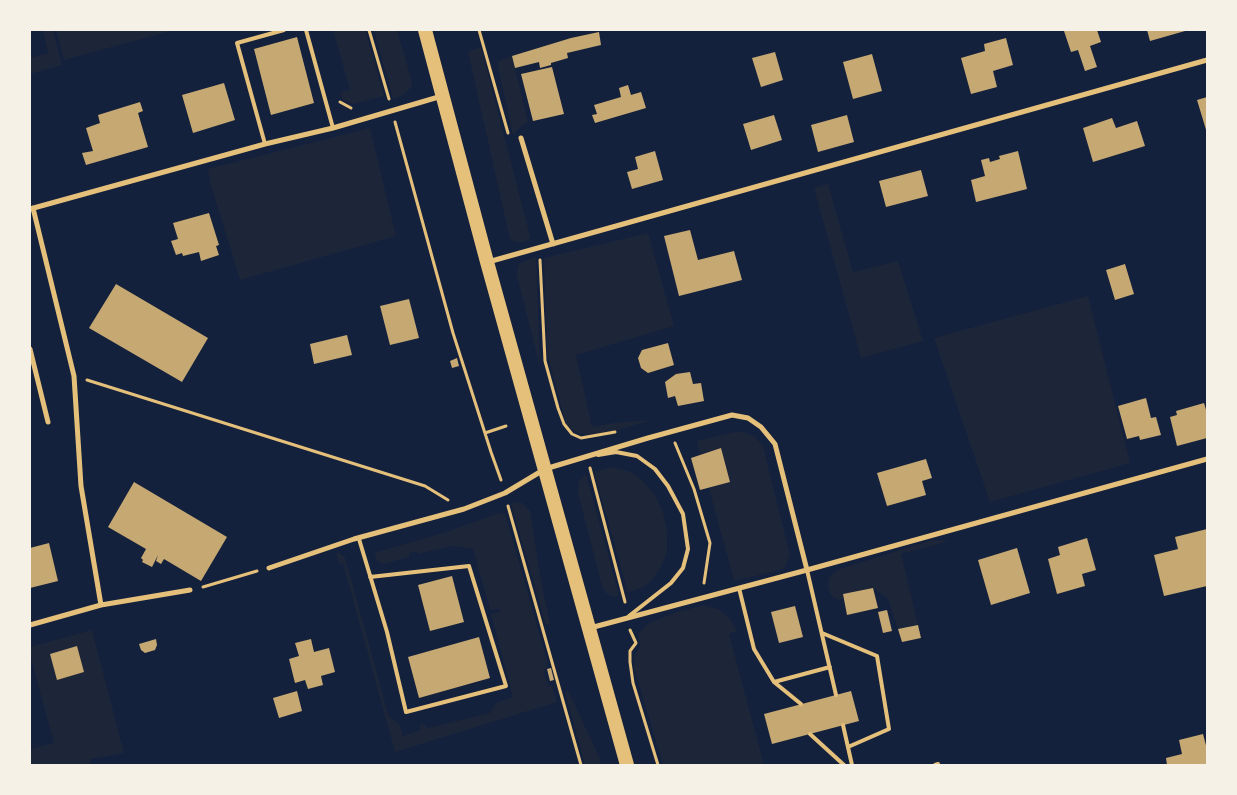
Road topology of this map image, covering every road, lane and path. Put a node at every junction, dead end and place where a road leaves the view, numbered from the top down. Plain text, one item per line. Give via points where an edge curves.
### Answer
1 (284, 30) edge
2 (306, 30) edge
3 (369, 30) edge
4 (425, 30) edge
5 (479, 30) edge
6 (1207, 60) edge
7 (443, 96) junction
8 (339, 101) dead end
9 (360, 105) dead end
10 (392, 111) junction
11 (333, 128) junction
12 (509, 136) dead end
13 (521, 138) dead end
14 (265, 144) junction
15 (31, 209) edge
16 (553, 244) junction
17 (538, 248) junction
18 (487, 262) junction
19 (30, 349) edge
20 (74, 376) junction
21 (48, 422) dead end
22 (506, 426) dead end
23 (619, 431) dead end
24 (484, 433) junction
25 (581, 438) junction
26 (586, 457) junction
27 (1207, 459) edge
28 (546, 469) junction
29 (505, 493) junction
30 (464, 509) junction
31 (359, 539) junction
32 (269, 568) joint
33 (807, 570) junction
34 (370, 577) junction
35 (739, 588) junction
36 (190, 590) joint
37 (102, 605) junction
38 (625, 619) junction
39 (30, 625) edge
40 (588, 628) junction
41 (822, 633) junction
42 (830, 666) junction
43 (774, 682) junction
44 (836, 695) dead end
45 (801, 704) dead end
46 (844, 726) dead end
47 (810, 734) dead end
48 (848, 747) junction
49 (581, 765) edge
50 (627, 765) edge
51 (658, 765) edge
52 (844, 765) edge
53 (852, 765) edge

1 - 14 lane via 237,43
2 - 11 lane
3 - 10 path
4 - 7 highway
5 - 12 path
6 - 16 street
7 - 10 street
7 - 18 highway
8 - 9 path via 350,108
10 - 11 street
10 - 24 path via 452,333
11 - 14 street
13 - 16 street
14 - 15 street
15 - 20 street
16 - 17 street
17 - 18 street
17 - 25 path via 545,361 564,424 572,434
18 - 28 highway
19 - 21 street
20 - 30 path via 425,486
20 - 37 street via 82,486
22 - 24 path
23 - 25 path
24 - 29 path
25 - 26 path
26 - 28 street
26 - 33 street via 732,415 748,418 761,427 775,444
26 - 38 path via 625,599
26 - 38 lane via 616,452 637,456 655,469 683,514 688,549 683,568 671,584
27 - 33 street
28 - 29 street
28 - 40 highway
29 - 30 street
29 - 49 path
30 - 31 street
31 - 32 street
31 - 34 lane
32 - 36 path
33 - 35 street
33 - 41 lane
34 - 34 lane via 406,712 506,686 469,566
35 - 38 street
35 - 43 lane via 754,649
36 - 37 street
37 - 39 street
38 - 40 street
38 - 51 path via 636,644 630,651 633,683
40 - 50 highway
41 - 42 lane
41 - 48 lane via 877,656 889,729
42 - 43 lane
42 - 44 lane
43 - 45 lane
46 - 48 lane
47 - 52 lane
48 - 53 lane

